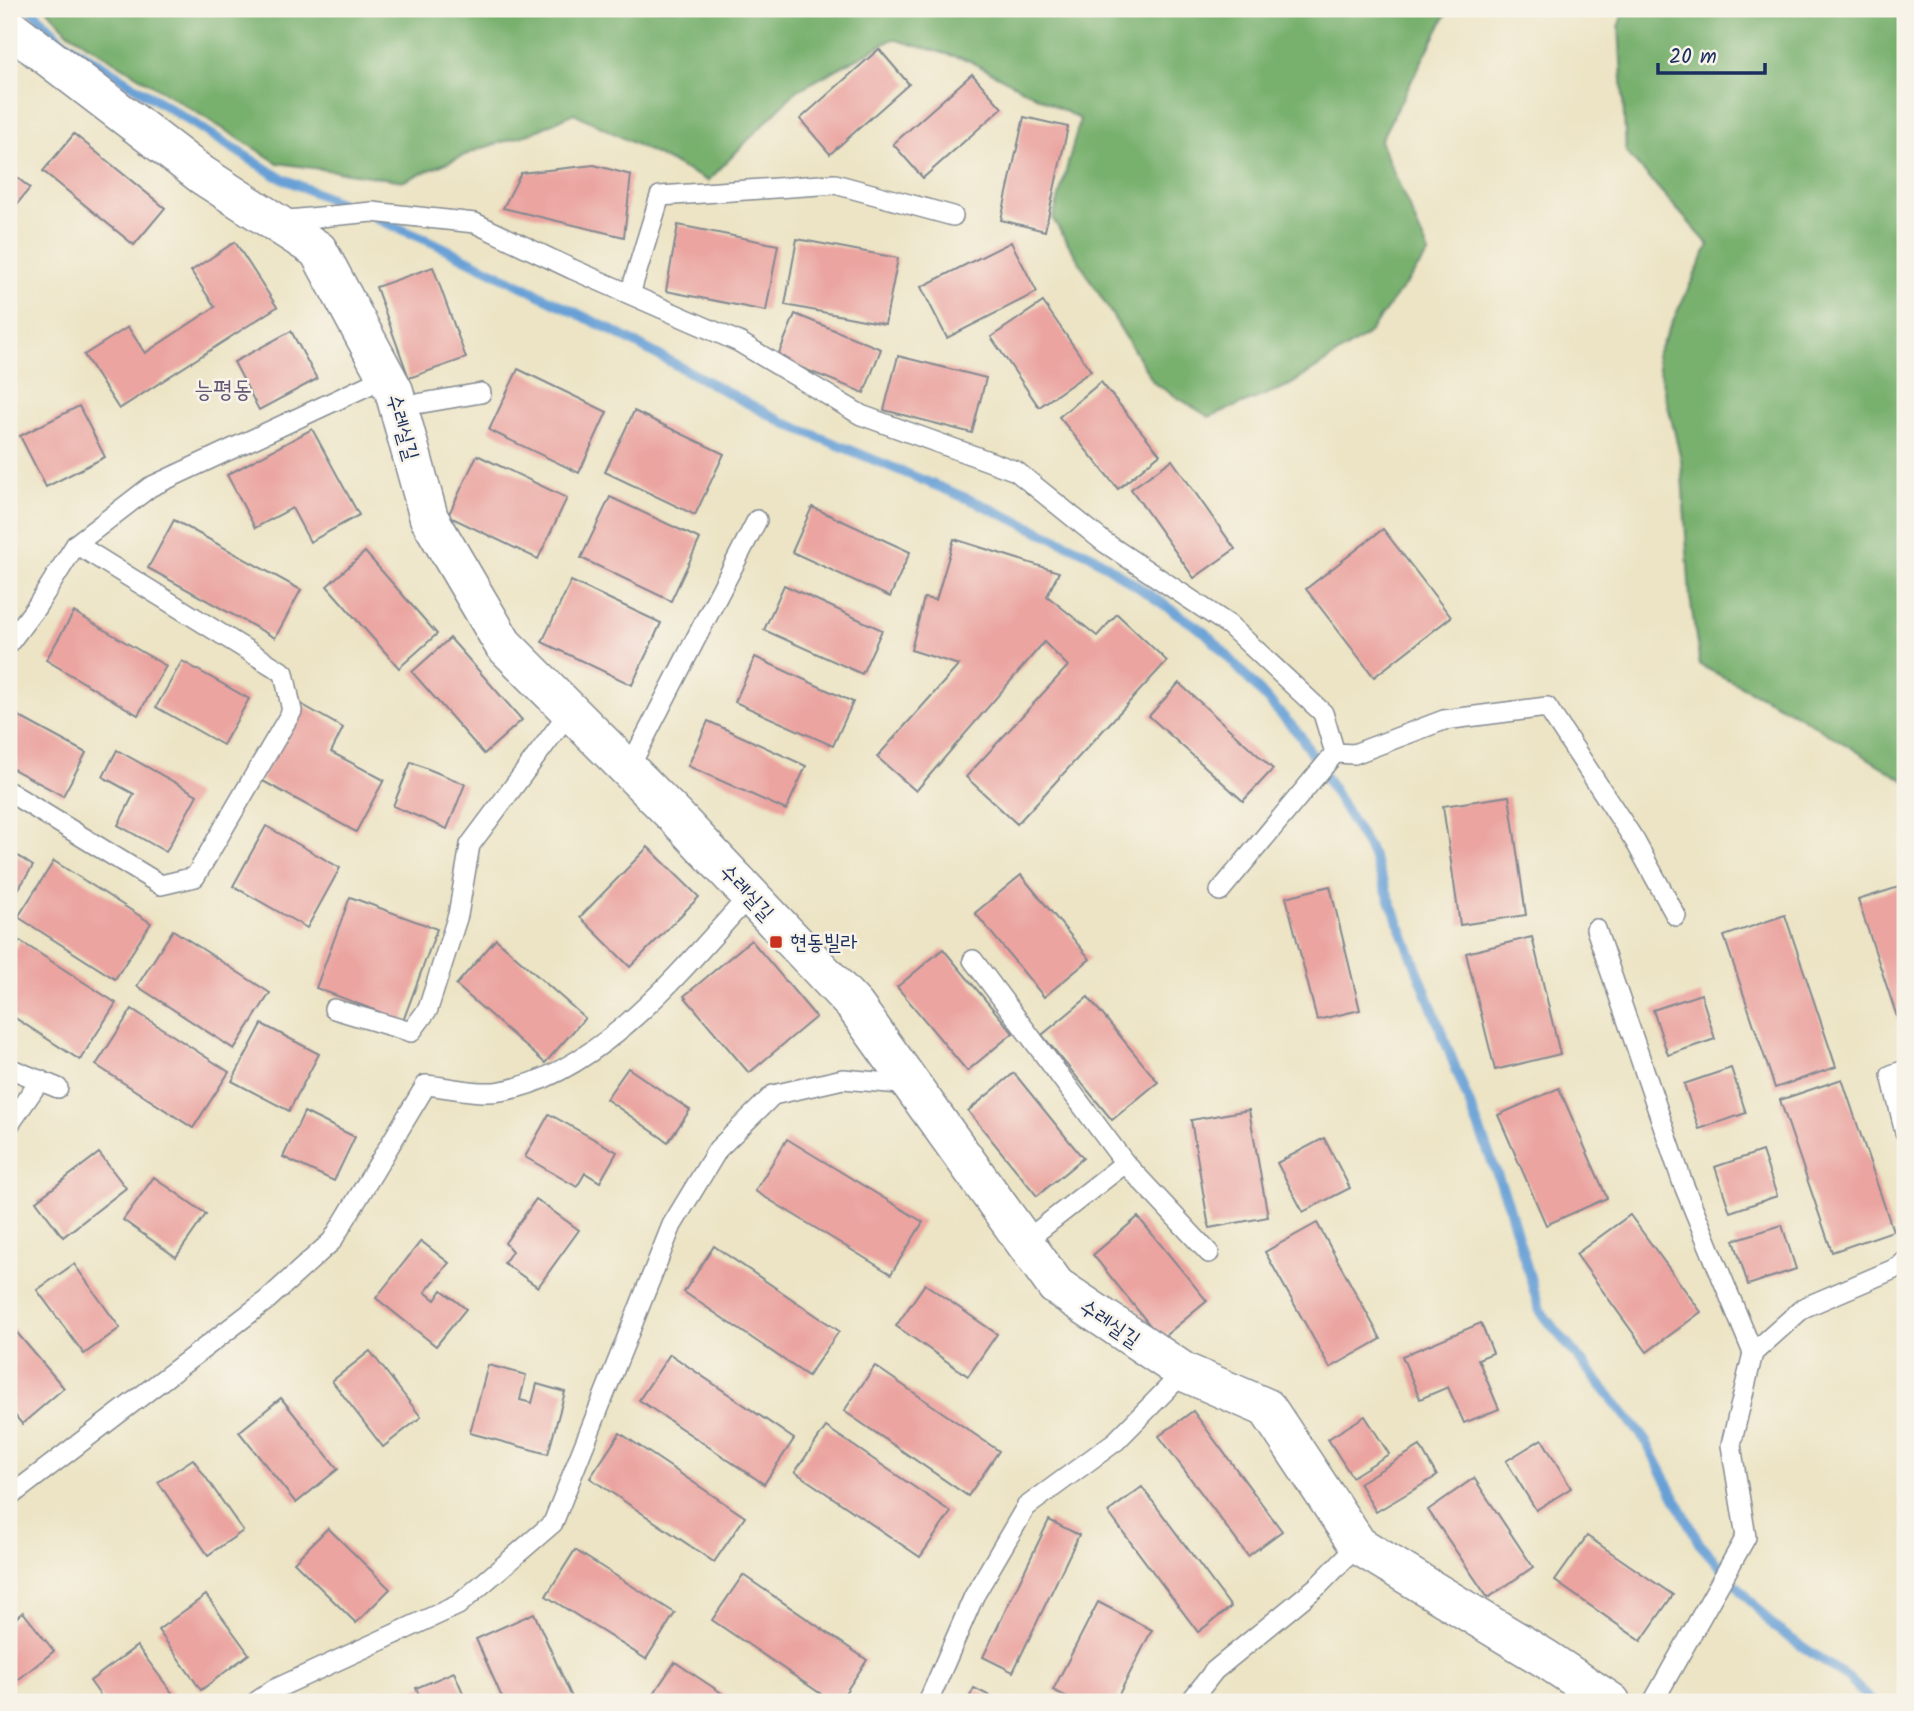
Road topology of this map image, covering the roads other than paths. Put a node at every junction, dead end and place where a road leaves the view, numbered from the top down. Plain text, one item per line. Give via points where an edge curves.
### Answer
1 (9, 27) edge
2 (953, 216) dead end
3 (273, 221) junction
4 (630, 294) junction
5 (393, 392) junction
6 (481, 393) dead end
7 (757, 520) dead end
8 (76, 544) junction
9 (9, 643) edge
10 (570, 711) junction
11 (1334, 754) junction
12 (628, 770) junction
13 (9, 792) edge
14 (1220, 891) dead end
15 (750, 895) junction
16 (1676, 916) dead end
17 (1596, 929) dead end
18 (973, 960) dead end
19 (334, 1009) dead end
20 (9, 1068) edge
21 (1905, 1070) edge
22 (40, 1080) junction
23 (911, 1085) junction
24 (58, 1088) dead end
25 (9, 1125) edge
26 (1905, 1132) edge
27 (1125, 1163) junction
28 (1024, 1242) junction
29 (1209, 1253) dead end
30 (1905, 1261) edge
31 (1753, 1353) junction
32 (1184, 1372) junction
33 (9, 1497) edge
34 (1357, 1545) junction
35 (256, 1702) edge
36 (928, 1702) edge
37 (1190, 1702) edge
38 (1611, 1702) edge
39 (1653, 1702) edge

1 - 3 street, 수레실길 via 202,175
2 - 4 lane via 835,184 660,195
3 - 4 lane via 372,212 475,223
3 - 5 street, 수레실길 via 318,250
4 - 11 lane via 739,342 861,415 1016,471 1104,542 1229,625 1323,713
5 - 6 lane
5 - 8 lane via 150,487
5 - 10 street, 수레실길 via 429,518 503,644
7 - 12 lane
8 - 9 lane
8 - 13 lane via 284,673 292,711 195,877 161,886
10 - 12 street, 수레실길
10 - 19 lane via 470,845 451,939 428,1009 411,1032
11 - 14 lane
11 - 16 lane via 1354,754 1444,720 1547,707 1635,841
12 - 15 street, 수레실길
15 - 23 street, 수레실길 via 855,1006
15 - 33 lane via 644,1010 560,1072 500,1092 426,1085 332,1241 267,1300
17 - 31 lane via 1682,1181
18 - 27 lane
20 - 22 lane
21 - 26 lane via 1891,1075
22 - 24 lane
22 - 25 lane
23 - 28 street, 수레실길
23 - 35 lane via 843,1079 773,1095 718,1149 672,1225 553,1523 458,1605
27 - 28 lane
27 - 29 lane
28 - 32 street, 수레실길 via 1056,1286
30 - 31 lane via 1899,1268 1803,1308
31 - 39 lane via 1731,1445 1746,1537
32 - 34 street, 수레실길 via 1267,1409
32 - 36 lane via 1116,1441 1026,1507 974,1596
34 - 37 lane via 1319,1585 1214,1671
34 - 38 street, 수레실길

